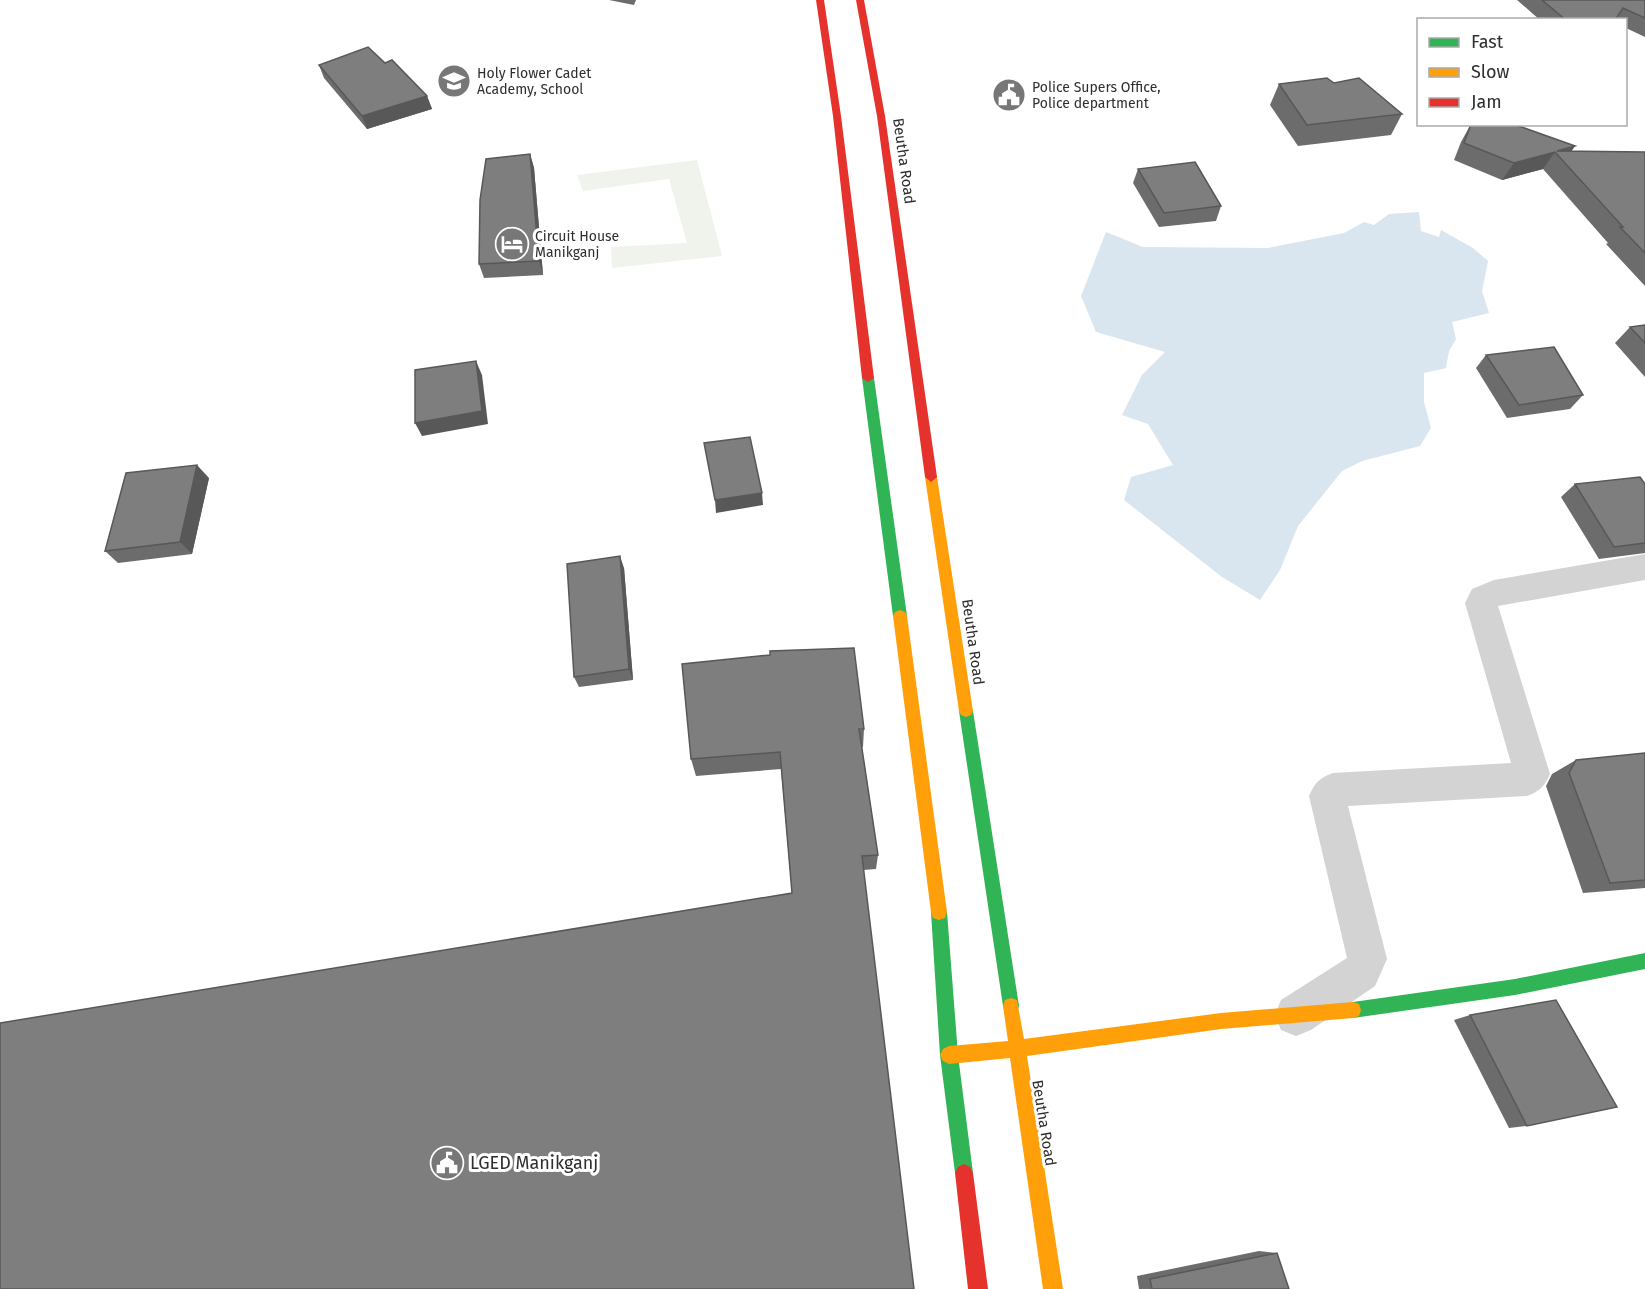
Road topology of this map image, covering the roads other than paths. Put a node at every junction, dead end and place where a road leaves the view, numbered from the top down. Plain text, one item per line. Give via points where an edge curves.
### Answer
1 (820, 0) edge
2 (860, 0) edge
3 (1645, 567) edge
4 (1645, 961) edge
5 (1295, 1016) junction
6 (1016, 1050) junction
7 (949, 1055) junction
8 (978, 1289) edge
9 (1053, 1289) edge

1 - 7 main road via 842,116 864,345 940,920
2 - 6 main road, Beutha Road
3 - 5 street via 1494,593 1480,603 1532,774 1527,779 1333,790 1327,796 1367,959 1360,972
4 - 5 main road via 1479,993
5 - 6 main road via 1211,1022
6 - 7 main road
6 - 9 main road, Beutha Road
7 - 8 main road

